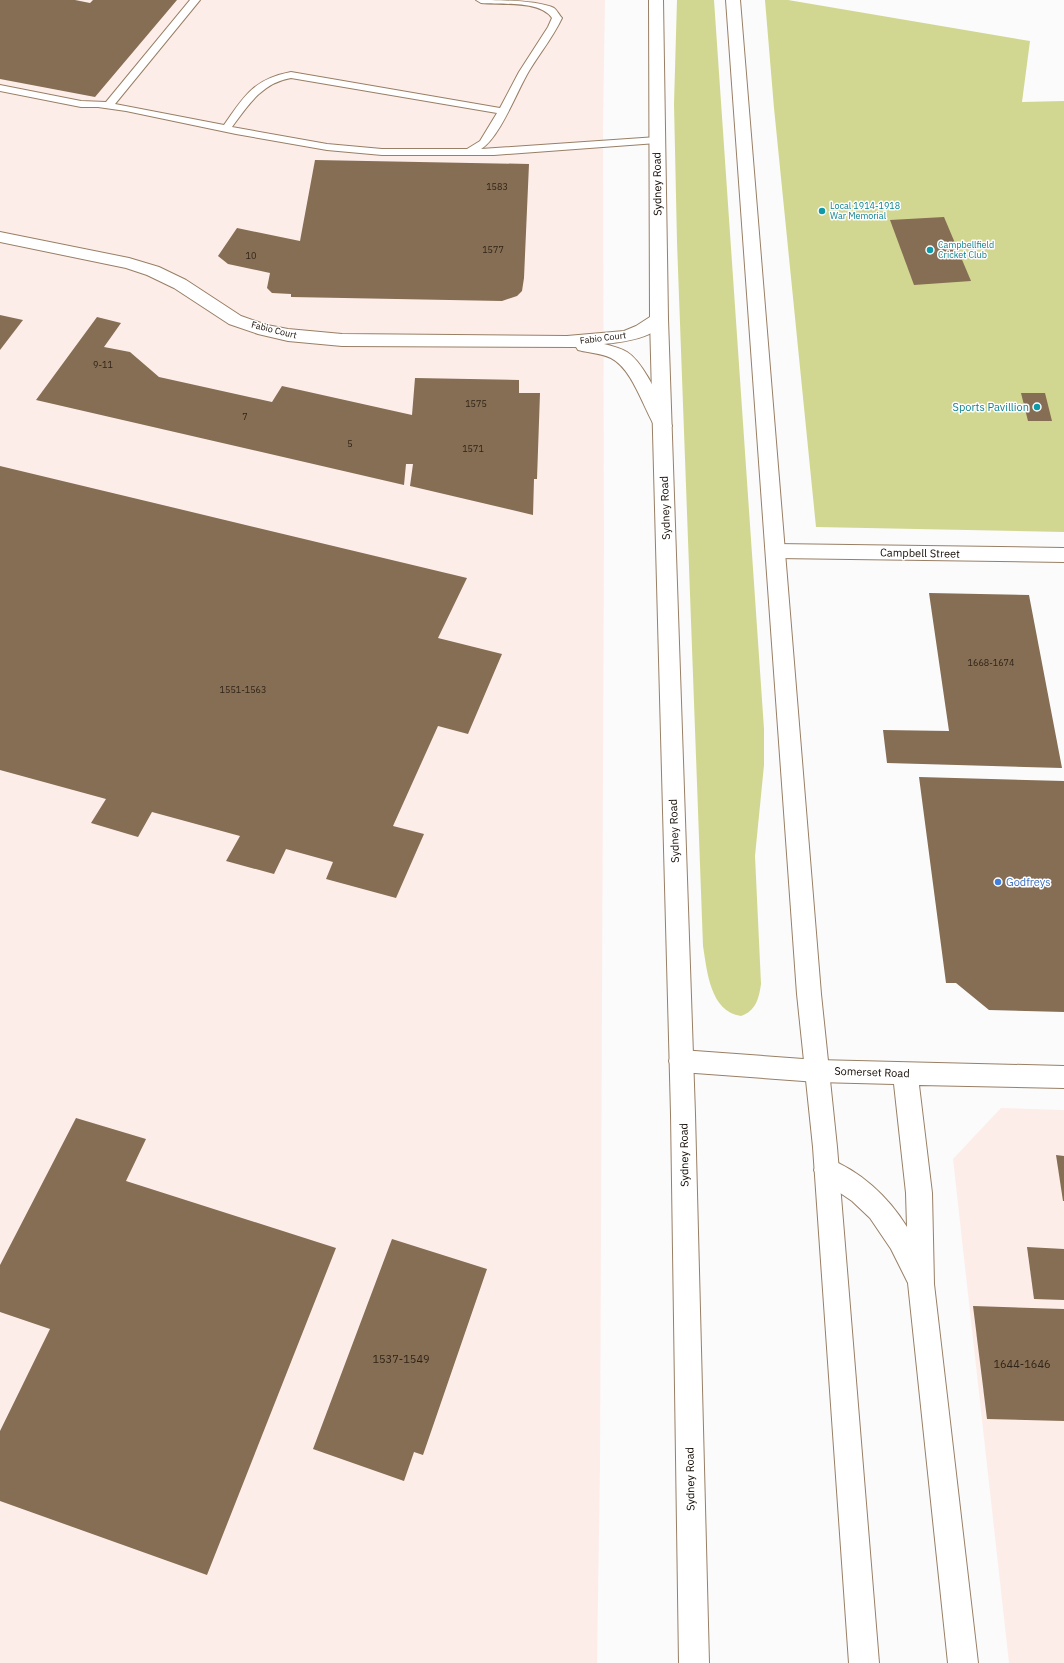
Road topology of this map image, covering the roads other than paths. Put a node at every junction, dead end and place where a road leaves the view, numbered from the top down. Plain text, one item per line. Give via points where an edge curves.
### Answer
1 (196, 0) edge
2 (481, 0) edge
3 (656, 0) edge
4 (733, 0) edge
5 (0, 88) edge
6 (108, 106) junction
7 (503, 111) junction
8 (226, 129) junction
9 (657, 140) junction
10 (469, 152) junction
11 (0, 237) edge
12 (659, 319) junction
13 (567, 342) junction
14 (663, 426) junction
15 (776, 551) junction
16 (1064, 555) edge
17 (681, 1061) junction
18 (817, 1071) junction
19 (905, 1073) junction
20 (1064, 1076) edge
21 (827, 1170) junction
22 (921, 1284) junction
23 (694, 1663) edge
24 (864, 1663) edge
25 (963, 1663) edge

1 - 6 lane
2 - 7 lane via 540,5 550,10 557,18
3 - 9 main road, Sydney Road
4 - 15 main road
5 - 6 lane via 81,104
6 - 8 lane
7 - 8 lane via 291,75 279,76 253,91
7 - 10 lane via 484,143
8 - 10 lane via 327,147 382,152
9 - 10 lane
9 - 12 main road, Sydney Road
11 - 13 main road, Fabio Court via 129,263 153,271 180,284 235,320 288,335 342,340
12 - 13 main road, Fabio Court via 626,336
12 - 14 main road, Sydney Road
13 - 14 main road, Fabio Court via 609,351 623,358 632,368
14 - 17 main road, Sydney Road
15 - 16 main road, Campbell Street
15 - 18 main road
17 - 18 main road, Somerset Road
17 - 23 main road, Sydney Road
18 - 19 main road, Somerset Road
18 - 21 main road
19 - 20 main road, Somerset Road
19 - 22 main road via 920,1193
21 - 22 main road via 861,1192 882,1212 904,1244
21 - 24 main road
22 - 25 main road

